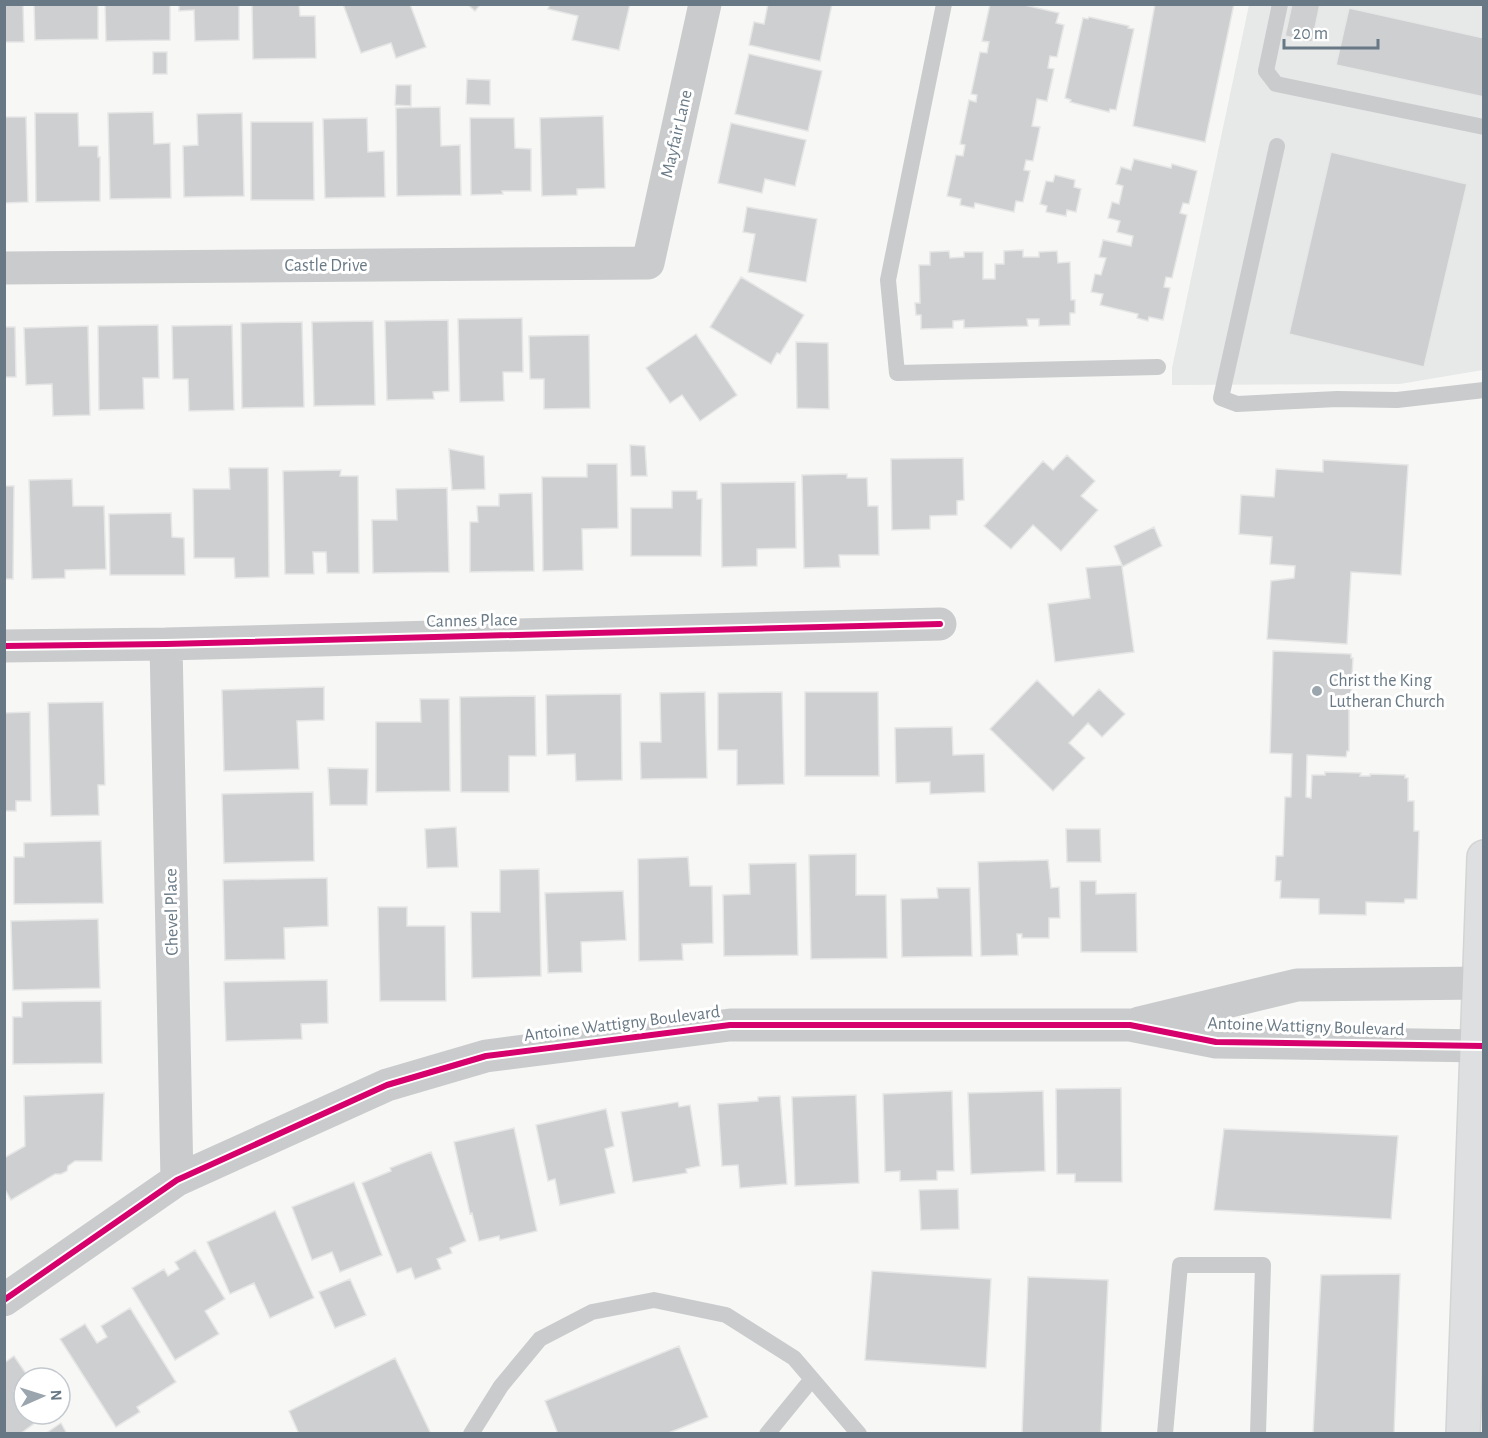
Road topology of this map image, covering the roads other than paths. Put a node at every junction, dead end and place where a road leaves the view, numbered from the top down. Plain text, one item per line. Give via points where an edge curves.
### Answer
1 (705, 4) edge
2 (944, 4) edge
3 (1280, 4) edge
4 (1484, 127) edge
5 (1276, 146) dead end
6 (648, 263) joint
7 (4, 268) edge
8 (1158, 367) dead end
9 (1484, 390) edge
10 (940, 624) dead end
11 (166, 644) junction
12 (4, 646) edge
13 (1484, 857) edge
14 (1481, 983) edge
15 (1130, 1025) junction
16 (1480, 1046) edge
17 (177, 1180) junction
18 (4, 1300) edge
19 (1476, 1318) edge
20 (812, 1380) junction
21 (1474, 1383) edge
22 (471, 1434) edge
23 (767, 1434) edge
24 (859, 1434) edge
25 (1164, 1434) edge
26 (1258, 1434) edge
27 (1463, 1434) edge

1 - 6 street, Mayfair Lane
2 - 8 lane via 888,280 897,373
3 - 4 lane via 1266,71 1276,84
5 - 9 lane via 1221,398 1237,404 1397,400
6 - 7 street, Castle Drive
10 - 11 street, Cannes Place
11 - 12 street, Cannes Place
11 - 17 street, Chevel Place
13 - 14 main road
14 - 15 street, Antoine Wattigny Boulevard via 1297,985
14 - 16 main road
15 - 16 street, Antoine Wattigny Boulevard via 1216,1042
15 - 17 street, Antoine Wattigny Boulevard via 730,1025 486,1056 387,1085
16 - 19 main road
17 - 18 street, Antoine Wattigny Boulevard
19 - 21 main road
20 - 22 lane via 794,1358 726,1315 654,1300 592,1312 540,1339 501,1386
20 - 23 lane
20 - 24 lane
21 - 27 main road
25 - 26 lane via 1180,1265 1263,1265

